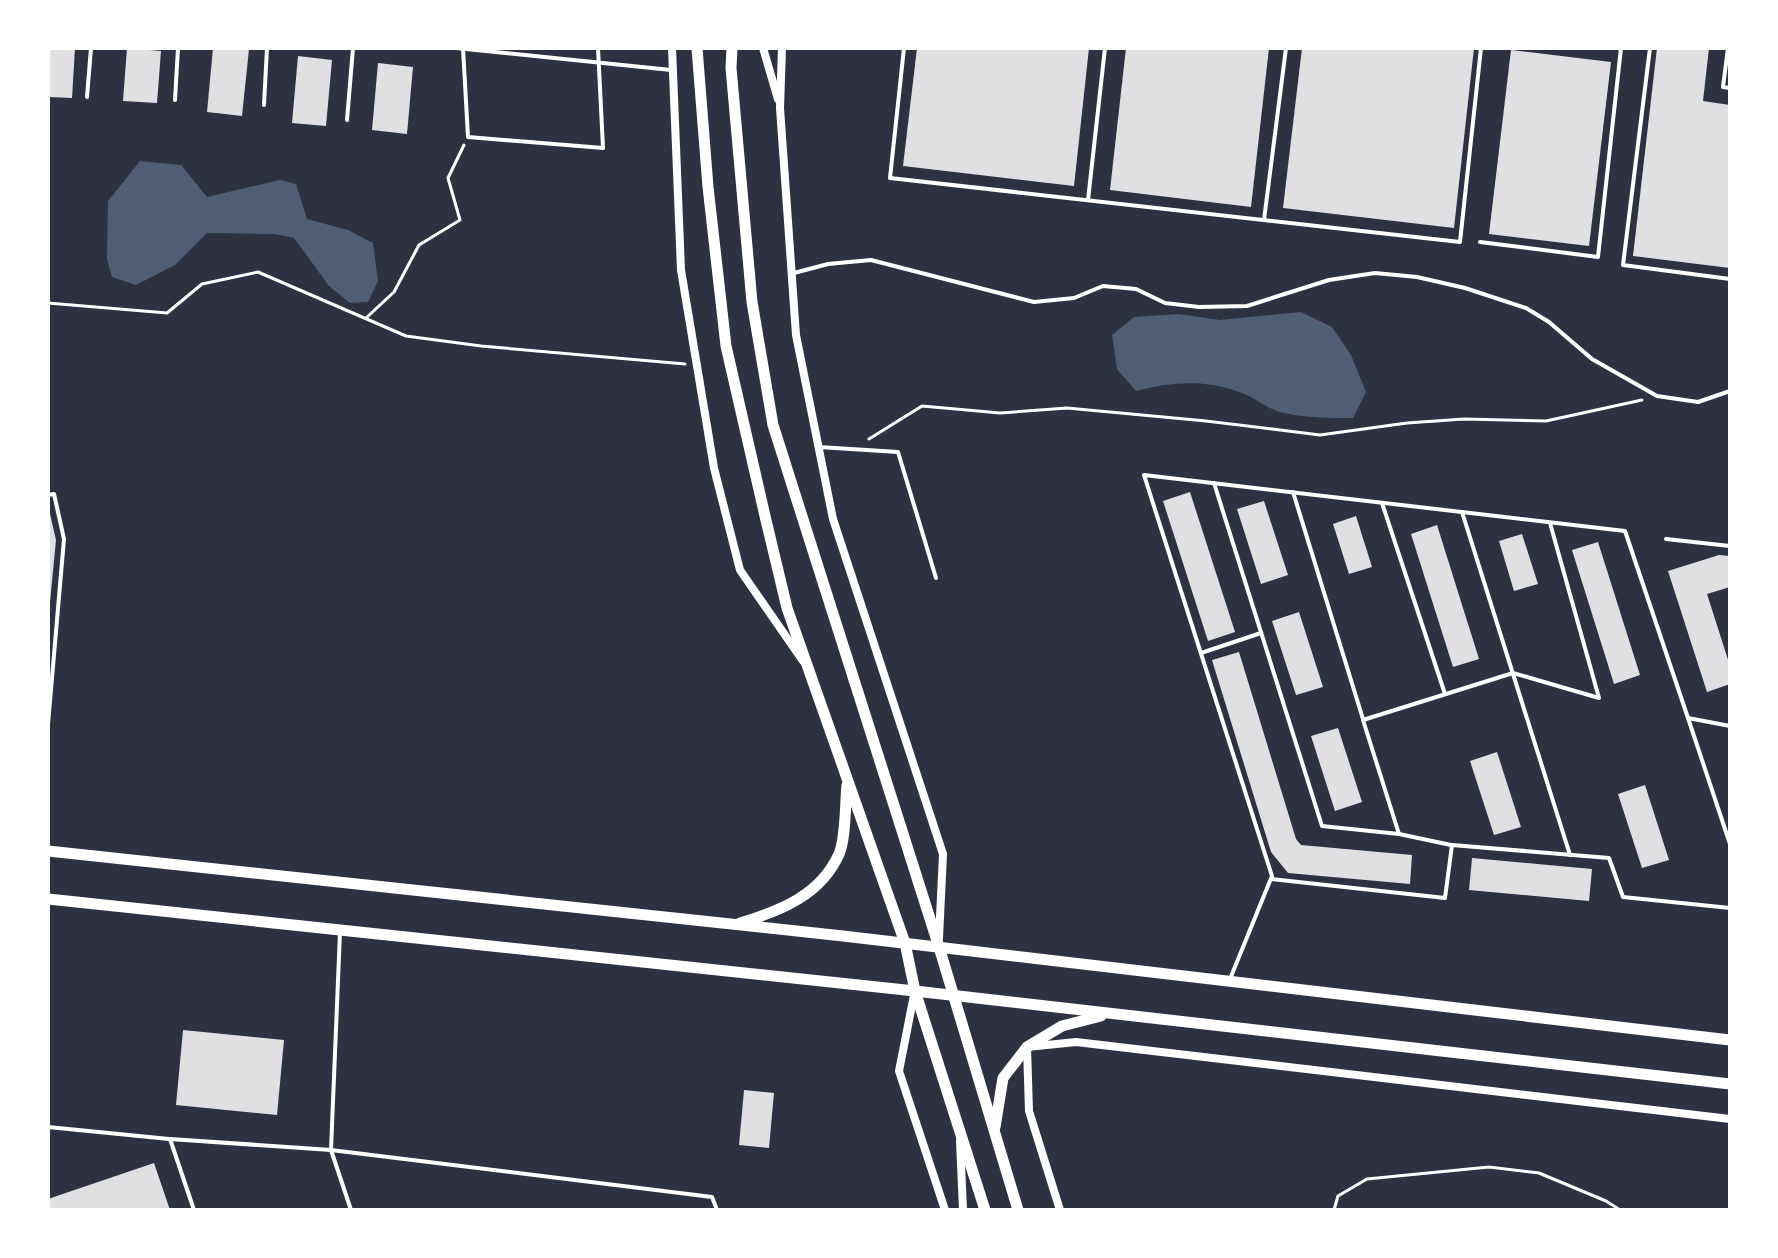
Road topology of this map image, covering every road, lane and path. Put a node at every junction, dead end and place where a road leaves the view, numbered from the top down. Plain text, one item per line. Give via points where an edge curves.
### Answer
1 (91, 48) edge
2 (178, 48) edge
3 (267, 48) edge
4 (353, 48) edge
5 (456, 48) edge
6 (463, 48) edge
7 (598, 48) edge
8 (672, 48) edge
9 (697, 48) edge
10 (732, 48) edge
11 (763, 48) edge
12 (782, 48) edge
13 (904, 48) edge
14 (1105, 48) edge
15 (1286, 48) edge
16 (1481, 48) edge
17 (1621, 48) edge
18 (1650, 48) edge
19 (1728, 48) edge
20 (598, 62) junction
21 (671, 70) junction
22 (1730, 88) edge
23 (87, 97) dead end
24 (175, 100) dead end
25 (264, 105) dead end
26 (780, 108) junction
27 (347, 120) dead end
28 (468, 137) junction
29 (1088, 200) junction
30 (1264, 220) junction
31 (1480, 242) dead end
32 (792, 273) junction
33 (1730, 279) edge
34 (48, 303) edge
35 (366, 318) junction
36 (696, 365) junction
37 (1730, 391) edge
38 (1657, 396) junction
39 (819, 447) junction
40 (853, 449) junction
41 (1214, 483) junction
42 (1293, 492) junction
43 (48, 495) edge
44 (1382, 503) junction
45 (1462, 512) junction
46 (1550, 523) junction
47 (1666, 539) dead end
48 (1730, 546) edge
49 (936, 578) dead end
50 (1261, 633) junction
51 (1201, 653) junction
52 (809, 670) junction
53 (1513, 673) junction
54 (1445, 694) junction
55 (1688, 718) junction
56 (1363, 720) junction
57 (48, 724) edge
58 (1730, 726) edge
59 (848, 781) junction
60 (1399, 834) junction
61 (1730, 844) edge
62 (1452, 845) junction
63 (48, 851) edge
64 (1570, 855) junction
65 (1271, 879) junction
66 (48, 899) edge
67 (1730, 908) edge
68 (734, 924) junction
69 (340, 930) junction
70 (905, 943) junction
71 (939, 947) junction
72 (1229, 981) junction
73 (915, 991) junction
74 (951, 995) junction
75 (1108, 1014) junction
76 (1730, 1040) edge
77 (1027, 1047) junction
78 (1730, 1084) edge
79 (1730, 1119) edge
80 (48, 1127) edge
81 (959, 1129) junction
82 (994, 1132) junction
83 (170, 1139) junction
84 (331, 1150) junction
85 (194, 1210) edge
86 (351, 1210) edge
87 (717, 1210) edge
88 (945, 1210) edge
89 (963, 1210) edge
90 (985, 1210) edge
91 (1018, 1210) edge
92 (1060, 1210) edge
93 (1334, 1210) edge
94 (1620, 1210) edge

1 - 23 lane
2 - 24 lane
3 - 25 lane
4 - 27 lane
5 - 6 lane
6 - 20 lane
6 - 28 lane
7 - 20 lane
8 - 21 street
9 - 52 main road via 726,346 787,608
10 - 71 main road via 752,302 773,425
11 - 26 street
12 - 26 street
13 - 29 lane via 890,178
14 - 29 lane
15 - 30 lane
16 - 30 lane via 1460,242
17 - 31 lane via 1598,257
18 - 33 lane via 1623,265
19 - 22 lane via 1723,87
20 - 21 lane
20 - 28 lane via 603,148
21 - 36 street via 681,270
26 - 32 street
28 - 35 path via 448,178 460,220 419,245 394,292
29 - 30 lane
32 - 38 lane via 871,260 1034,302 1074,298 1103,286 1136,289 1165,303 1199,307 1247,306 1329,280 1375,273 1417,277 1526,308 1592,359
32 - 39 street via 796,335
34 - 35 path via 167,313 202,284 258,272
35 - 36 path via 406,336
36 - 52 street via 714,468 740,570
37 - 38 lane via 1698,402
38 - 40 path via 1546,421 1464,419 1320,435 1067,408 1000,413 922,406
39 - 40 lane
39 - 71 street via 833,519 943,854
40 - 49 lane via 898,452
41 - 42 lane
41 - 50 lane
41 - 51 lane via 1144,475
42 - 44 lane
42 - 56 lane
43 - 57 lane via 54,494 64,539
44 - 45 lane
44 - 54 lane
45 - 46 lane
45 - 53 lane
46 - 53 lane via 1599,698
46 - 55 lane via 1625,531
47 - 48 lane
50 - 51 lane
50 - 60 lane via 1322,826
51 - 65 lane
52 - 59 main road
53 - 54 lane
53 - 64 lane
54 - 56 lane
55 - 58 lane
55 - 61 lane
56 - 60 lane
59 - 68 main road via 840,853 814,890 773,913
59 - 70 main road
60 - 62 lane
62 - 64 lane
62 - 65 lane via 1445,898
63 - 68 main road
64 - 67 lane via 1609,858 1623,897
65 - 72 lane
66 - 69 main road
68 - 70 main road
69 - 73 main road
69 - 84 lane
70 - 71 main road
70 - 73 main road
71 - 72 main road
71 - 74 main road
72 - 76 main road
73 - 74 main road
73 - 81 main road
73 - 88 street via 899,1071
74 - 75 main road
74 - 82 main road
75 - 77 main road via 1062,1026
75 - 78 main road
77 - 79 street via 1076,1042
77 - 82 main road via 1003,1078
77 - 92 street via 1029,1111
80 - 83 lane
81 - 89 street
81 - 90 main road
82 - 91 main road
83 - 84 lane
83 - 85 lane
84 - 86 lane
84 - 87 lane via 712,1197
93 - 94 path via 1338,1196 1367,1179 1489,1167 1539,1173

